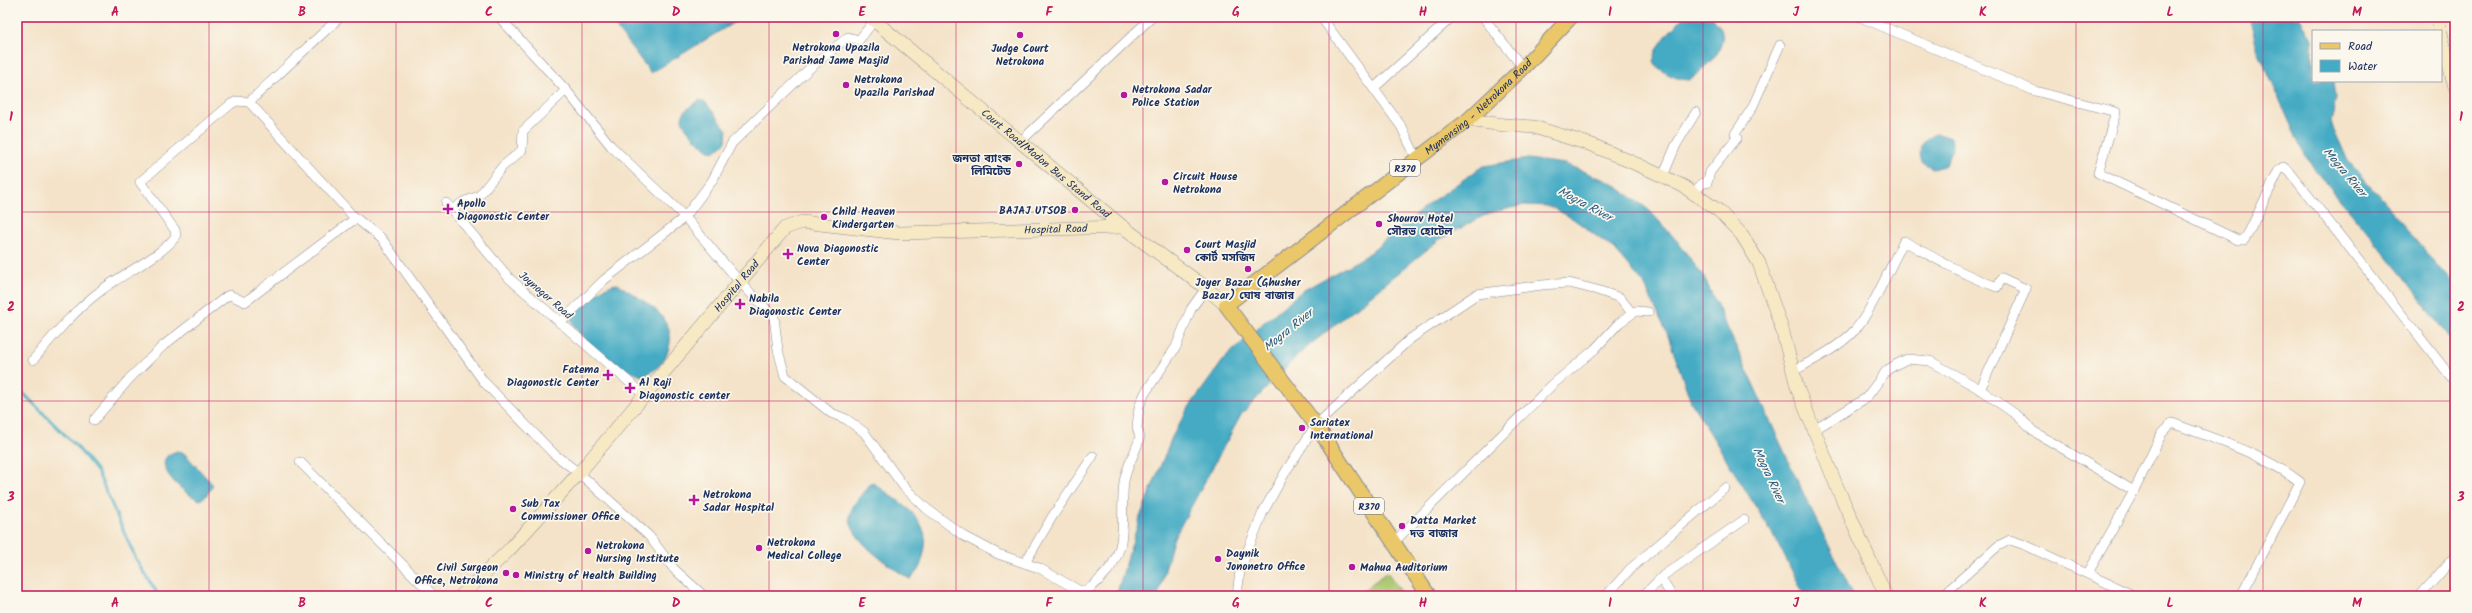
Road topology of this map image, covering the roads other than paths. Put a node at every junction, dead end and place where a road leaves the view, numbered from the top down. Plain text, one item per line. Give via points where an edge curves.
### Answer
1 (340, 17) edge
2 (499, 17) edge
3 (1152, 17) edge
4 (1321, 17) edge
5 (1452, 17) edge
6 (1483, 17) edge
7 (1571, 17) edge
8 (1860, 17) edge
9 (2437, 17) edge
10 (872, 19) edge
11 (2440, 30) edge
12 (2442, 36) edge
13 (1780, 45) dead end
14 (1524, 68) junction
15 (2455, 86) edge
16 (1374, 88) junction
17 (566, 90) junction
18 (249, 102) junction
19 (1696, 112) dead end
20 (1468, 120) junction
21 (1020, 142) junction
22 (1417, 159) junction
23 (1663, 176) junction
24 (1693, 193) junction
25 (446, 203) dead end
26 (452, 210) junction
27 (685, 217) junction
28 (356, 218) junction
29 (1123, 227) junction
30 (739, 281) junction
31 (1206, 288) junction
32 (1226, 306) junction
33 (1648, 312) dead end
34 (1632, 313) junction
35 (560, 323) junction
36 (33, 360) dead end
37 (1793, 371) junction
38 (2455, 382) edge
39 (1980, 390) junction
40 (643, 394) junction
41 (94, 420) dead end
42 (1313, 420) junction
43 (1814, 430) junction
44 (1093, 456) dead end
45 (300, 462) dead end
46 (579, 473) junction
47 (1725, 488) dead end
48 (2134, 491) junction
49 (1744, 520) dead end
50 (1393, 543) junction
51 (2455, 556) edge
52 (1025, 563) junction
53 (2088, 573) junction
54 (1661, 579) junction
55 (1079, 593) edge
56 (434, 596) edge
57 (461, 596) edge
58 (704, 596) edge
59 (1237, 596) edge
60 (1429, 596) edge
61 (1606, 596) edge
62 (1643, 596) edge
63 (1672, 596) edge
64 (1886, 596) edge
65 (1942, 596) edge
66 (2135, 596) edge
67 (2241, 596) edge
68 (2420, 596) edge

1 - 18 street
2 - 17 street
3 - 21 street
4 - 16 street
5 - 16 street
6 - 14 street
7 - 14 main road, Mymensing - Netrokona Road / R370
8 - 38 street via 2035,92 2116,112 2098,173 2238,240 2246,238 2279,170 2283,167 2289,170
9 - 11 street
10 - 21 street, Court Road/Modon Bus Stand Road
10 - 27 street via 859,40 848,38 810,69 732,142 712,181
12 - 15 street
13 - 24 street via 1752,108 1735,134 1737,138 1710,172 1707,183 1703,183
14 - 20 main road, Mymensing - Netrokona Road / R370
16 - 22 street via 1401,126
17 - 26 street via 523,131 522,150 502,167 479,196 463,202
17 - 27 street via 611,146
18 - 28 street
18 - 36 street via 237,101 231,104 140,182 175,230 176,236 141,265 99,292 59,330
19 - 23 street via 1676,145
20 - 22 main road, Mymensing - Netrokona Road / R370
20 - 23 street via 1534,127 1592,145
21 - 29 street, Court Road/Modon Bus Stand Road
22 - 32 main road, Mymensing - Netrokona Road / R370
23 - 24 street
24 - 37 street via 1719,211 1742,235 1758,263 1782,329
25 - 26 street, Joynogor Road
26 - 35 street, Joynogor Road via 510,279
27 - 30 street
27 - 35 street via 604,280
28 - 41 street via 257,295 245,302 227,296 164,345 130,378
28 - 46 street via 382,239 484,382 554,454
29 - 30 street, Hospital Road via 899,233 802,222 785,228
29 - 31 street, Court Road/Modon Bus Stand Road
30 - 40 street, Hospital Road
30 - 52 street via 774,317 778,350 785,376 831,413 846,419 864,432 904,487 927,509 964,536 998,554
31 - 32 street, Court Road/Modon Bus Stand Road
31 - 55 street via 1191,309 1176,347 1145,393 1139,407 1137,428 1140,437 1124,482 1124,518 1118,558 1112,569 1098,582
32 - 42 main road, R370
33 - 34 street
34 - 42 street via 1620,298 1569,283 1477,294 1410,339
34 - 50 street via 1563,378 1552,385
35 - 40 street, Joynogor Road
37 - 39 street via 1817,358 1855,330 1904,241 1954,270 1983,282 1997,287 2002,278 2026,289
37 - 43 street
39 - 43 street via 1930,361 1907,359 1887,370 1866,398
39 - 48 street via 2018,416 2033,431
40 - 46 street, Hospital Road
42 - 50 main road, R370
42 - 59 street via 1263,512 1240,570
43 - 64 street
44 - 52 street
45 - 56 street
46 - 57 street, Hospital Road via 509,550
46 - 58 street via 650,536 674,569
47 - 61 street via 1630,569
48 - 53 street
48 - 67 street via 2162,433 2172,423 2249,454 2289,473 2300,482
49 - 54 street
50 - 60 main road, R370
51 - 68 street
52 - 55 street via 1039,568
53 - 65 street via 2010,540 1998,546
53 - 66 street
54 - 62 street
54 - 63 street

